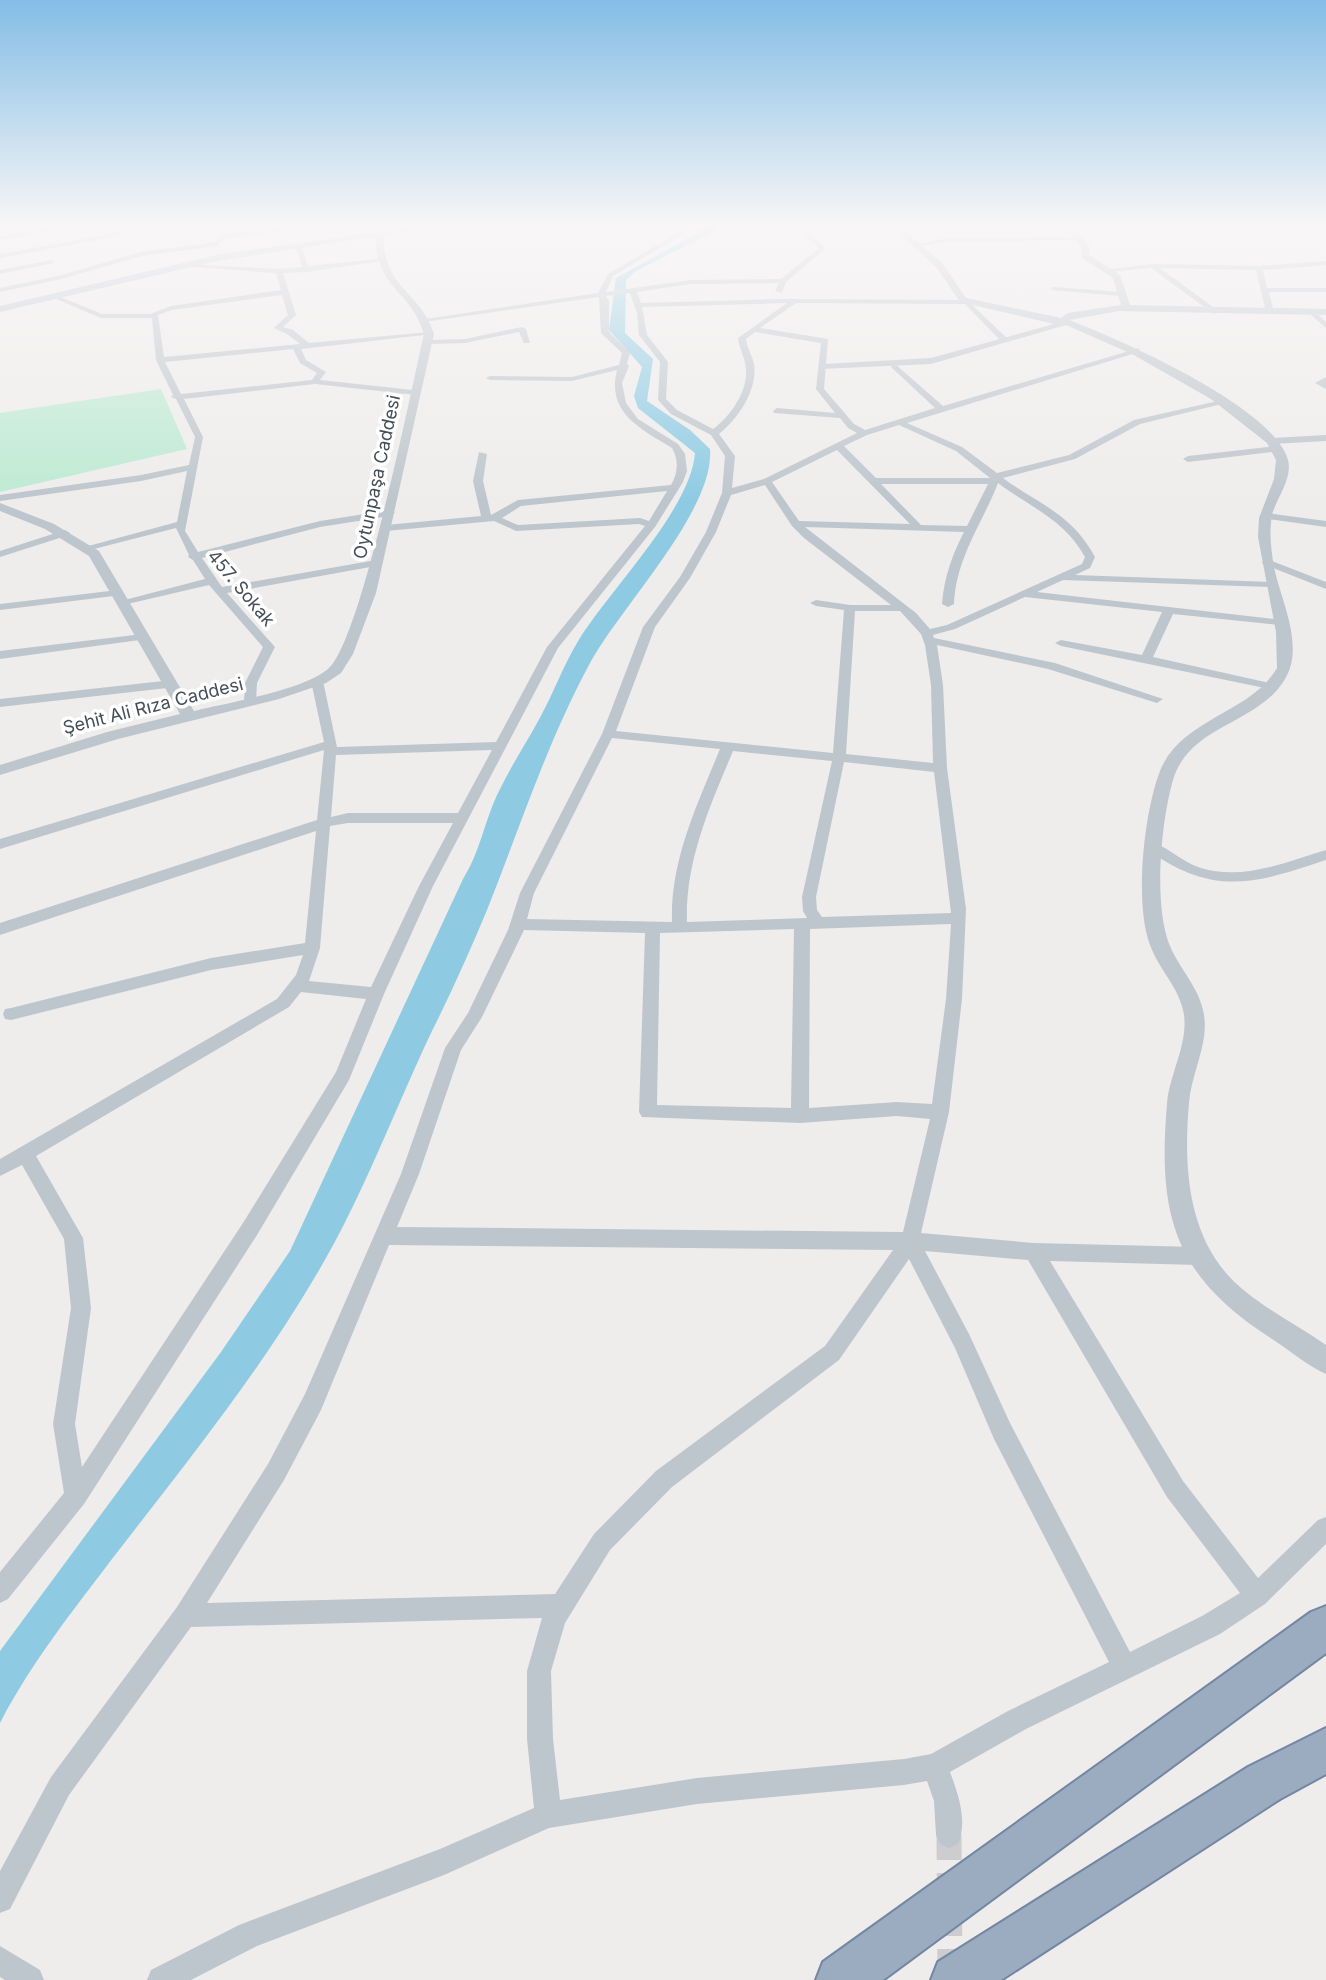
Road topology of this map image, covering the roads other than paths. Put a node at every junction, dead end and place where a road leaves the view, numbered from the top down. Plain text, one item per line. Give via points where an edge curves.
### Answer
1 (153, 316) edge
2 (290, 316) edge
3 (420, 316) edge
4 (448, 316) edge
5 (605, 316) edge
6 (639, 316) edge
7 (774, 316) edge
8 (981, 316) edge
9 (1044, 316) edge
10 (1089, 316) edge
11 (423, 320) junction
12 (1067, 322) junction
13 (756, 330) junction
14 (428, 338) junction
15 (527, 341) dead end
16 (1006, 341) junction
17 (296, 348) junction
18 (1136, 350) junction
19 (160, 360) junction
20 (894, 365) junction
21 (625, 366) junction
22 (824, 367) junction
23 (490, 378) dead end
24 (1326, 379) edge
25 (315, 382) junction
26 (1326, 387) edge
27 (413, 393) junction
28 (175, 397) junction
29 (1222, 403) junction
30 (940, 408) junction
31 (777, 411) dead end
32 (842, 416) junction
33 (899, 422) junction
34 (714, 433) junction
35 (864, 433) junction
36 (1326, 438) edge
37 (1274, 445) junction
38 (839, 446) junction
39 (482, 454) dead end
40 (1188, 459) dead end
41 (192, 467) junction
42 (995, 479) junction
43 (767, 481) junction
44 (874, 481) junction
45 (673, 488) junction
46 (727, 493) junction
47 (0, 498) edge
48 (0, 507) edge
49 (390, 513) junction
50 (1266, 516) junction
51 (491, 518) junction
52 (1325, 523) edge
53 (180, 524) junction
54 (796, 524) junction
55 (651, 525) junction
56 (917, 526) junction
57 (386, 528) junction
58 (968, 529) junction
59 (65, 533) junction
60 (86, 548) junction
61 (0, 554) edge
62 (193, 557) junction
63 (1267, 562) junction
64 (376, 563) junction
65 (1057, 578) junction
66 (211, 581) junction
67 (1270, 584) junction
68 (1326, 586) edge
69 (219, 591) junction
70 (1024, 594) junction
71 (121, 597) junction
72 (816, 603) dead end
73 (948, 604) dead end
74 (0, 607) edge
75 (850, 608) junction
76 (903, 608) junction
77 (1168, 612) junction
78 (1280, 622) junction
79 (928, 636) junction
80 (143, 637) junction
81 (1061, 643) dead end
82 (0, 655) edge
83 (1146, 659) junction
84 (317, 681) junction
85 (172, 684) junction
86 (1270, 687) junction
87 (1157, 699) dead end
88 (250, 702) junction
89 (0, 703) edge
90 (189, 716) junction
91 (608, 734) junction
92 (502, 746) junction
93 (728, 746) junction
94 (330, 747) junction
95 (839, 757) junction
96 (940, 768) junction
97 (0, 770) edge
98 (464, 818) junction
99 (324, 823) junction
100 (0, 844) edge
101 (1156, 849) junction
102 (1326, 855) edge
103 (1307, 861) junction
104 (1326, 873) edge
105 (958, 918) junction
106 (810, 923) junction
107 (518, 924) junction
108 (653, 928) junction
109 (680, 928) junction
110 (0, 929) edge
111 (312, 948) junction
112 (299, 986) junction
113 (376, 994) junction
114 (11, 1014) dead end
115 (940, 1112) junction
116 (800, 1116) junction
117 (25, 1153) junction
118 (0, 1168) edge
119 (382, 1236) junction
120 (910, 1241) junction
121 (1034, 1252) junction
122 (1198, 1256) junction
123 (1326, 1361) edge
124 (76, 1496) junction
125 (1326, 1528) edge
126 (0, 1591) edge
127 (1257, 1596) junction
128 (562, 1606) junction
129 (185, 1615) junction
130 (1326, 1627) edge
131 (1125, 1667) junction
132 (1326, 1750) edge
133 (935, 1766) junction
134 (548, 1815) junction
135 (949, 1835) tunnel mouth
136 (0, 1899) edge
137 (0, 1960) edge
138 (30, 1980) edge
139 (161, 1980) edge
140 (841, 1980) edge
141 (956, 1980) edge

1 - 19 street
2 - 17 street via 278,328 306,345
3 - 11 street
4 - 11 street
5 - 21 street via 605,333 626,353
6 - 34 street via 643,335 664,362 665,406
7 - 13 street
8 - 16 street
9 - 12 street
10 - 12 street
11 - 14 street
12 - 16 street
12 - 18 street
13 - 22 street via 825,341
13 - 34 street via 742,338 750,369 744,393 728,424
14 - 15 street via 465,341 522,329
14 - 17 street
14 - 27 street, Oytunpaşa Caddesi
16 - 20 street
17 - 19 street
17 - 25 street via 303,361 322,372
18 - 29 street
18 - 30 street
19 - 28 street
20 - 22 street
20 - 30 street
21 - 23 street via 572,379
21 - 45 street via 618,383 627,411 680,454 682,471
22 - 32 street via 820,389
24 - 26 street via 1319,383
25 - 27 street
25 - 28 street
27 - 49 street, Oytunpaşa Caddesi
28 - 41 street via 199,437
29 - 37 street
29 - 42 street via 1137,422 1072,457
30 - 33 street
31 - 32 street
32 - 35 street
33 - 35 street
33 - 42 street via 959,449
34 - 46 street via 730,456
35 - 38 street
36 - 37 street
37 - 40 street
37 - 50 street via 1281,471
38 - 43 street
38 - 44 street
39 - 51 street via 478,481
41 - 47 street
41 - 53 street
42 - 44 street
42 - 58 street
42 - 65 street via 1062,520 1086,549 1086,566
43 - 46 street
43 - 54 street
44 - 56 street
45 - 51 street via 518,503
45 - 55 street
46 - 91 street via 691,567 649,627
48 - 59 street
49 - 57 street, Oytunpaşa Caddesi
49 - 62 street via 320,524
50 - 52 street
50 - 63 street
51 - 55 street via 516,528 640,521
51 - 57 street
53 - 60 street
53 - 62 street, 457. Sokak
54 - 56 street
54 - 76 street
55 - 92 street via 553,647
56 - 58 street
57 - 64 street, Oytunpaşa Caddesi
58 - 73 street via 948,583
59 - 60 street
59 - 61 street
60 - 71 street
62 - 66 street, 457. Sokak
63 - 67 street
63 - 68 street
64 - 69 street
64 - 84 street, Oytunpaşa Caddesi via 346,654 336,670
65 - 67 street
65 - 70 street
66 - 69 street, 457. Sokak
66 - 71 street
67 - 78 street
69 - 88 street, 457. Sokak via 269,647 253,676
70 - 77 street
70 - 79 street
71 - 74 street
71 - 80 street
72 - 75 street
75 - 76 street
75 - 95 street
76 - 79 street
77 - 78 street
77 - 83 street
78 - 86 street via 1285,662
79 - 87 street
79 - 96 street via 937,685
80 - 82 street
80 - 85 street
81 - 83 street
83 - 86 street
84 - 88 street, Şehit Ali Rıza Caddesi
84 - 94 street
85 - 89 street
85 - 90 street
86 - 101 street via 1184,745 1164,780
88 - 90 street, Şehit Ali Rıza Caddesi
90 - 97 street, Şehit Ali Rıza Caddesi
91 - 93 street
91 - 107 street via 540,864
92 - 94 street
92 - 98 street
93 - 95 street
93 - 109 street via 697,825 678,897
94 - 99 street
94 - 100 street
95 - 96 street
95 - 106 street via 809,897
96 - 105 street
98 - 99 street via 348,818
98 - 113 street
99 - 110 street
99 - 111 street
101 - 103 street via 1186,870 1225,879
101 - 122 street via 1156,936 1195,1019 1178,1113 1183,1211
102 - 103 street
103 - 104 street
105 - 106 street
105 - 115 street
106 - 109 street
106 - 116 street
107 - 108 street
107 - 119 street via 474,1017 453,1048 415,1160
108 - 109 street
108 - 116 street via 648,1112
111 - 112 street via 309,971
111 - 114 street via 211,964
112 - 113 street
112 - 117 street via 283,1003
113 - 124 street via 336,1088
115 - 116 street via 897,1109
115 - 120 street
117 - 118 street
117 - 124 street via 73,1238 81,1308 64,1424
119 - 120 street
119 - 129 street via 313,1402 276,1472
120 - 121 street
120 - 128 street via 832,1353 664,1479 602,1542
120 - 131 street
121 - 122 street
121 - 127 street via 1175,1489
122 - 123 street via 1243,1308
124 - 126 street
125 - 127 street
127 - 131 street
128 - 129 street
128 - 134 street via 539,1671
129 - 136 street via 60,1786
130 - 140 highway
131 - 133 street
132 - 141 highway via 1264,1783
133 - 134 street via 697,1791
133 - 135 street via 947,1801
134 - 139 street via 249,1935
137 - 138 street

